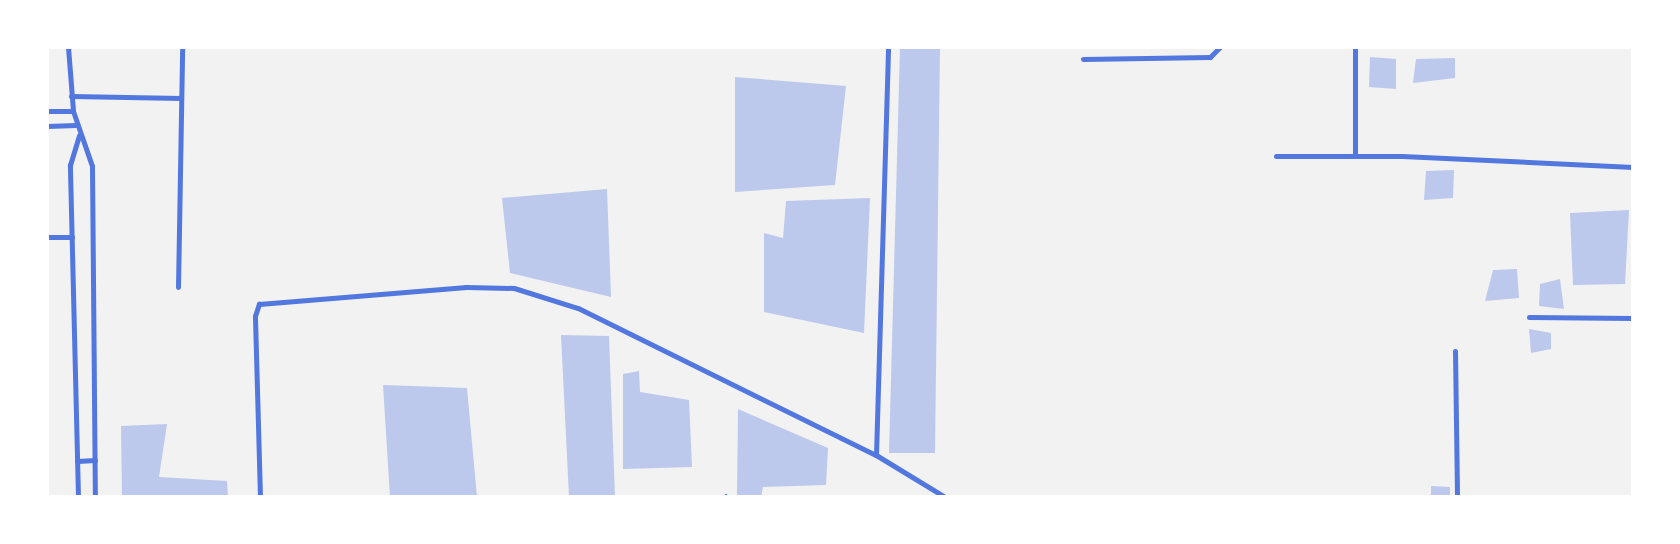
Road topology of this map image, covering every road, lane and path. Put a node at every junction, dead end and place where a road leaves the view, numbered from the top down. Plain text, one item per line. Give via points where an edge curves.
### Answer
1 (68, 47) edge
2 (182, 47) edge
3 (888, 47) edge
4 (1134, 47) edge
5 (1220, 47) edge
6 (1355, 47) edge
7 (1134, 58) junction
8 (1083, 59) dead end
9 (71, 96) junction
10 (181, 98) junction
11 (47, 111) edge
12 (73, 111) junction
13 (76, 125) junction
14 (47, 126) edge
15 (79, 135) junction
16 (1355, 155) junction
17 (1276, 156) dead end
18 (1633, 167) edge
19 (47, 237) edge
20 (72, 237) junction
21 (178, 287) dead end
22 (1529, 317) dead end
23 (1633, 318) edge
24 (1455, 351) dead end
25 (876, 455) junction
26 (95, 460) junction
27 (77, 461) junction
28 (78, 497) edge
29 (95, 497) edge
30 (260, 497) edge
31 (945, 497) edge
32 (1457, 497) edge

1 - 9 street
2 - 10 street
3 - 25 street
4 - 7 street
5 - 7 street via 1210,58
6 - 16 street
7 - 8 street
9 - 10 street
9 - 12 street
10 - 21 street
11 - 12 street
12 - 13 street
13 - 14 street
13 - 15 street
15 - 20 street via 70,165
15 - 26 street via 92,166
16 - 17 street
16 - 18 street
19 - 20 street
20 - 27 street
22 - 23 street
24 - 32 street
25 - 30 street via 578,308 514,288 466,287 259,304 255,316
25 - 31 street
26 - 27 street
26 - 29 street
27 - 28 street

